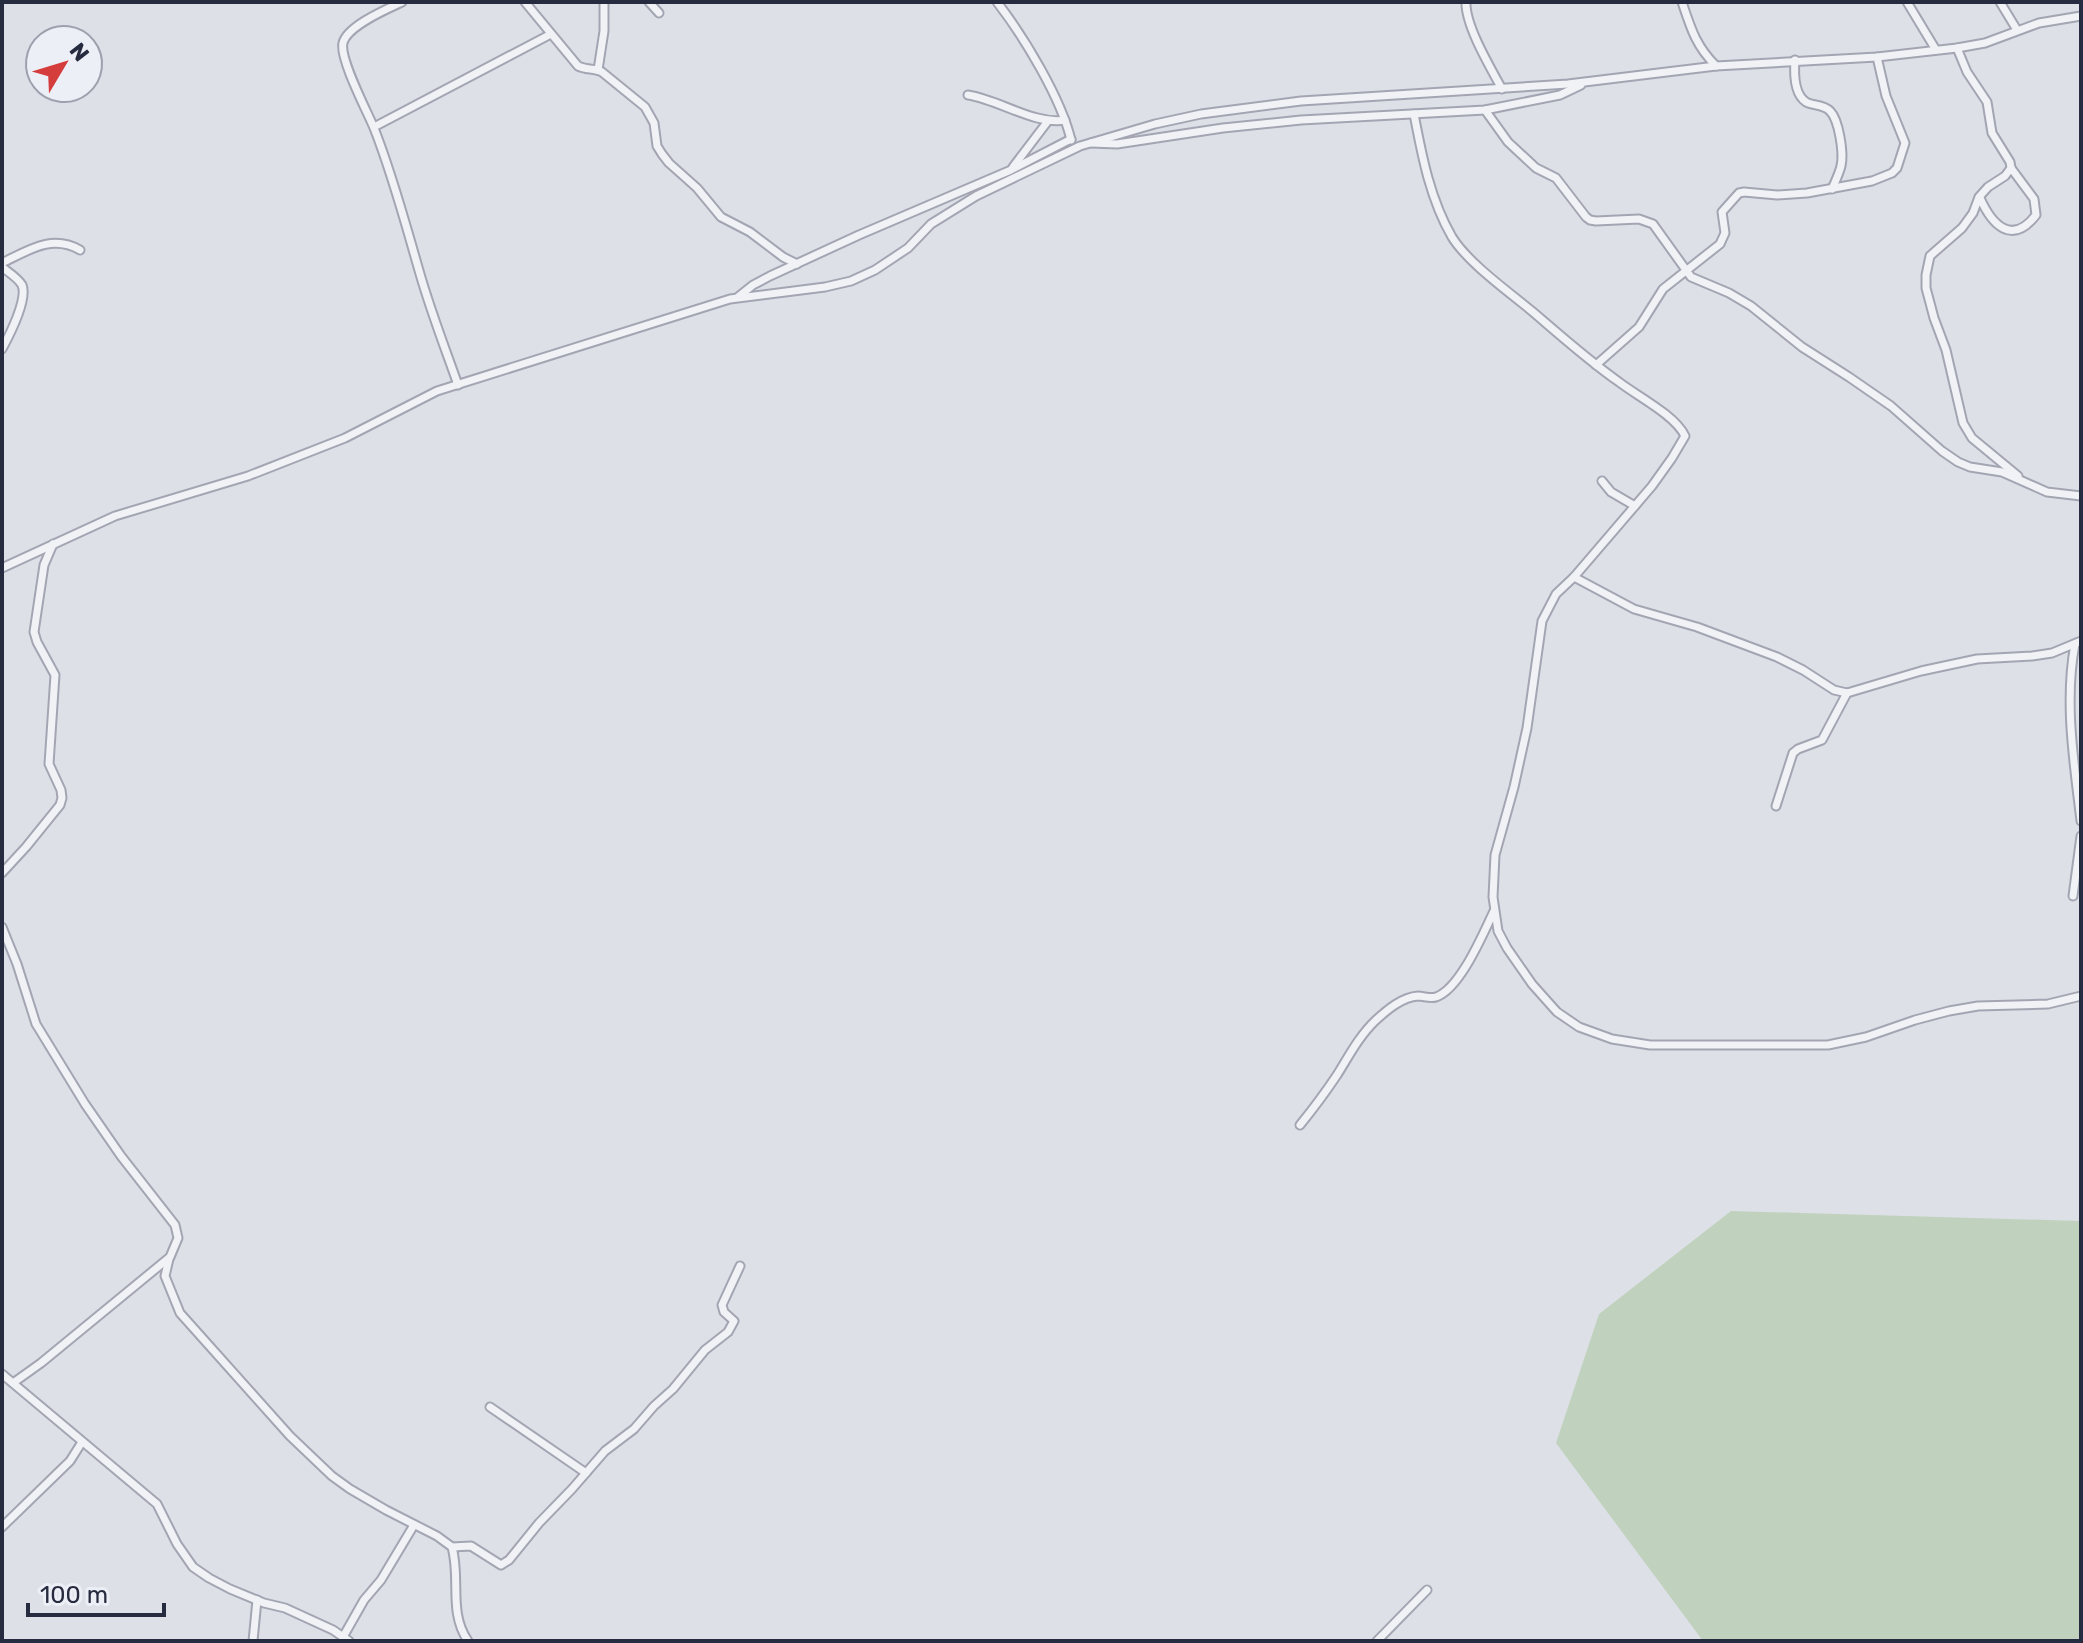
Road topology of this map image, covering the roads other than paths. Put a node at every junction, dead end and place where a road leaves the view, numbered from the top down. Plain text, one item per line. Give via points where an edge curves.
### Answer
1 (402, 2) edge
2 (525, 2) edge
3 (604, 2) edge
4 (649, 2) edge
5 (997, 2) edge
6 (1682, 2) edge
7 (1907, 2) edge
8 (2000, 2) edge
9 (1465, 3) edge
10 (659, 13) dead end
11 (2081, 16) edge
12 (2017, 30) junction
13 (551, 34) junction
14 (1957, 48) junction
15 (1936, 50) junction
16 (1877, 57) junction
17 (1795, 60) junction
18 (1716, 66) junction
19 (598, 70) junction
20 (1587, 82) junction
21 (1502, 89) junction
22 (968, 95) dead end
23 (1485, 110) junction
24 (1414, 114) junction
25 (1065, 120) junction
26 (1048, 121) junction
27 (374, 127) junction
28 (1071, 139) junction
29 (1087, 143) junction
30 (1071, 150) junction
31 (2011, 168) junction
32 (1011, 170) junction
33 (1008, 180) junction
34 (1832, 189) junction
35 (1979, 197) junction
36 (80, 250) dead end
37 (797, 264) junction
38 (2, 265) edge
39 (1686, 271) junction
40 (737, 298) junction
41 (2, 325) edge
42 (9, 337) junction
43 (2, 349) edge
44 (1596, 365) junction
45 (458, 385) junction
46 (1602, 481) dead end
47 (2025, 482) junction
48 (2081, 496) edge
49 (1635, 506) junction
50 (53, 544) junction
51 (2, 568) edge
52 (1574, 577) junction
53 (2078, 642) edge
54 (1847, 693) junction
55 (1776, 806) dead end
56 (2081, 821) edge
57 (2081, 836) edge
58 (2, 873) edge
59 (2073, 896) dead end
60 (1494, 911) junction
61 (2, 927) edge
62 (2081, 996) edge
63 (1300, 1125) dead end
64 (170, 1257) junction
65 (740, 1266) dead end
66 (2, 1374) edge
67 (13, 1383) junction
68 (490, 1407) dead end
69 (82, 1442) junction
70 (586, 1473) junction
71 (414, 1525) junction
72 (2, 1527) edge
73 (452, 1547) junction
74 (1427, 1590) dead end
75 (257, 1600) junction
76 (346, 1639) edge
77 (253, 1641) edge
78 (468, 1641) edge
79 (1377, 1641) edge

1 - 27 street via 357,26 343,40 348,68
2 - 13 street
3 - 19 street
4 - 10 street
5 - 25 street via 1027,46
6 - 18 street via 1696,42
7 - 15 street
8 - 12 street
9 - 21 street
11 - 12 street
12 - 14 street
13 - 19 street via 578,66
13 - 27 street
14 - 15 street
14 - 31 street via 1987,102 1992,133
15 - 16 street
16 - 17 street
16 - 34 street via 1905,143 1903,152 1892,173
17 - 18 street
17 - 34 street via 1802,96 1831,112 1838,128 1842,164
18 - 20 street
19 - 37 street via 645,107 662,154 721,217
20 - 21 street
20 - 23 street via 1560,95
21 - 29 street via 1301,101 1215,112
22 - 26 street
23 - 24 street
23 - 39 street via 1508,142 1556,178 1586,217 1646,220
24 - 29 street via 1301,120 1117,144
24 - 44 street via 1429,183 1458,246
25 - 26 street
25 - 28 street
26 - 32 street
27 - 45 street
28 - 30 street
28 - 32 street
29 - 30 street
30 - 33 street
31 - 35 street
31 - 35 street via 2034,199 2036,215 2030,222 2022,229 2004,228
32 - 33 street
32 - 37 street
33 - 40 street via 931,224 908,248 851,281
34 - 39 street via 1739,193 1722,212 1725,233 1720,244
35 - 47 street via 1962,228 1930,256 1926,288 1963,423 1972,438
36 - 38 street via 48,243
37 - 40 street
38 - 42 street via 23,292
39 - 44 street via 1663,289 1639,327
39 - 47 street via 1751,306 1891,406 1958,462
40 - 45 street
41 - 42 street
42 - 43 street
44 - 49 street via 1685,436
45 - 50 street via 345,438 248,476 115,516
46 - 49 street
47 - 48 street via 2047,492
49 - 52 street
50 - 51 street
50 - 58 street via 44,565 34,632 55,675 49,764 62,798
52 - 54 street via 1634,609 1777,657
52 - 60 street via 1556,594 1542,621 1527,728 1495,855
53 - 54 street via 2052,653 1977,659 1921,671
53 - 56 street via 2071,672 2071,735
54 - 55 street via 1822,740 1793,753
57 - 59 street
60 - 62 street via 1507,948 1557,1012 1612,1039 1650,1045 1828,1045 1949,1011 2048,1004
60 - 63 street via 1472,956 1445,993 1402,1001 1379,1018
61 - 64 street via 36,1024 103,1130 175,1225 178,1238
64 - 67 street
64 - 71 street via 165,1276 180,1313 290,1436 332,1476
65 - 70 street via 722,1305 734,1321 732,1327
66 - 67 street
67 - 69 street
68 - 70 street
69 - 72 street via 70,1461
69 - 75 street via 157,1504 193,1567
70 - 73 street via 505,1563 471,1546
71 - 73 street
71 - 76 street via 364,1600
73 - 78 street via 455,1609
74 - 79 street
75 - 76 street
75 - 77 street

